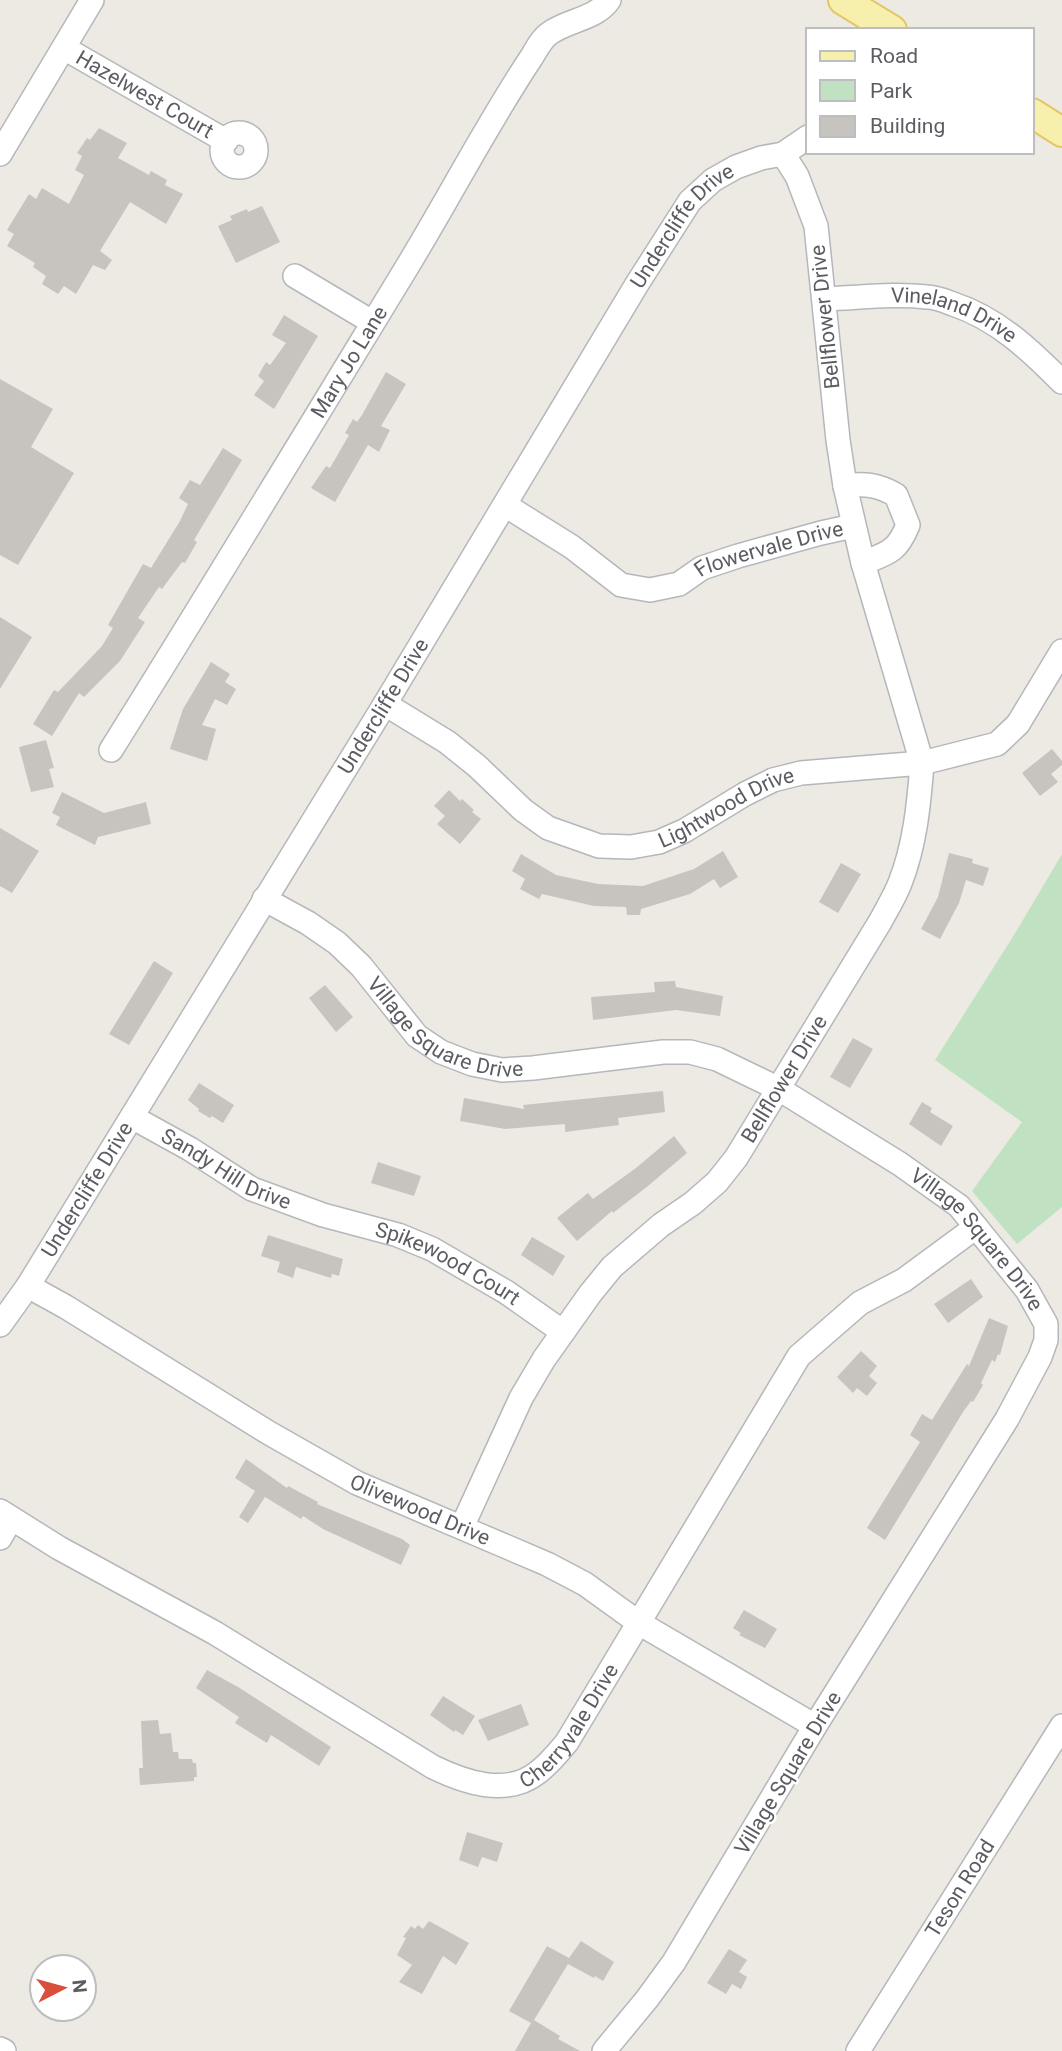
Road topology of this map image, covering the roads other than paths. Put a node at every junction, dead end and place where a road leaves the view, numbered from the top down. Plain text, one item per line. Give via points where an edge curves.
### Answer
1 (92, 0) edge
2 (609, 0) edge
3 (843, 0) edge
4 (885, 28) edge
5 (64, 48) junction
6 (1034, 114) edge
7 (1062, 132) edge
8 (806, 138) edge
9 (226, 141) dead end
10 (0, 154) edge
11 (783, 154) junction
12 (295, 276) dead end
13 (825, 299) junction
14 (372, 322) junction
15 (1062, 383) edge
16 (845, 486) junction
17 (505, 505) junction
18 (853, 526) junction
19 (863, 563) junction
20 (1062, 651) edge
21 (385, 704) junction
22 (111, 750) dead end
23 (922, 763) junction
24 (264, 899) junction
25 (779, 1089) junction
26 (132, 1117) junction
27 (323, 1214) joint
28 (976, 1227) junction
29 (28, 1286) junction
30 (0, 1325) edge
31 (563, 1332) junction
32 (4, 1523) edge
33 (462, 1527) junction
34 (639, 1623) junction
35 (815, 1726) junction
36 (1062, 1726) edge
37 (604, 2051) edge
38 (858, 2051) edge

1 - 5 street
2 - 14 street, Mary Jo Lane via 586,17 547,34
3 - 4 main road
5 - 9 street, Hazelwest Court
5 - 10 street
6 - 7 main road
8 - 11 street, Undercliffe Drive
11 - 13 street, Bellflower Drive via 797,176 816,226
11 - 17 street, Undercliffe Drive via 736,167 690,201
12 - 14 street
13 - 15 street, Vineland Drive via 931,297 964,308 1022,342
13 - 16 street, Bellflower Drive
14 - 22 street, Mary Jo Lane
16 - 18 street, Bellflower Drive
16 - 19 street via 881,486 896,495 908,525 901,542
17 - 18 street, Flowervale Drive via 621,584 650,590 678,584 702,568 738,556
17 - 21 street, Undercliffe Drive
18 - 19 street, Bellflower Drive
19 - 23 street, Bellflower Drive
20 - 23 street, Lightwood Drive via 1018,724 997,744
21 - 23 street, Lightwood Drive via 447,742 548,828 599,846 659,842 773,780 801,773
21 - 24 street, Undercliffe Drive
23 - 25 street, Bellflower Drive via 915,825 900,885
24 - 25 street, Village Square Drive via 337,943 417,1036 472,1064 502,1070 690,1052 717,1059
24 - 26 street, Undercliffe Drive
25 - 28 street, Village Square Drive via 936,1188
25 - 31 street, Bellflower Drive via 717,1182 612,1267
26 - 27 street, Sandy Hill Drive via 252,1189
26 - 29 street, Undercliffe Drive
27 - 31 street, Spikewood Court via 432,1249
28 - 34 street, Cherryvale Drive via 904,1280 860,1303 799,1356
28 - 35 street, Village Square Drive via 1038,1307 1046,1324 1046,1340 1007,1419
29 - 30 street, Undercliffe Drive
29 - 33 street, Olivewood Drive via 358,1483
31 - 33 street, Bellflower Drive via 521,1398
32 - 34 street, Cherryvale Drive via 215,1633 433,1767 461,1781 488,1786 534,1776 548,1763 567,1742
33 - 34 street, Olivewood Drive via 585,1584
34 - 35 street, Olivewood Drive
35 - 37 street, Village Square Drive via 674,1962
36 - 38 street, Teson Road

